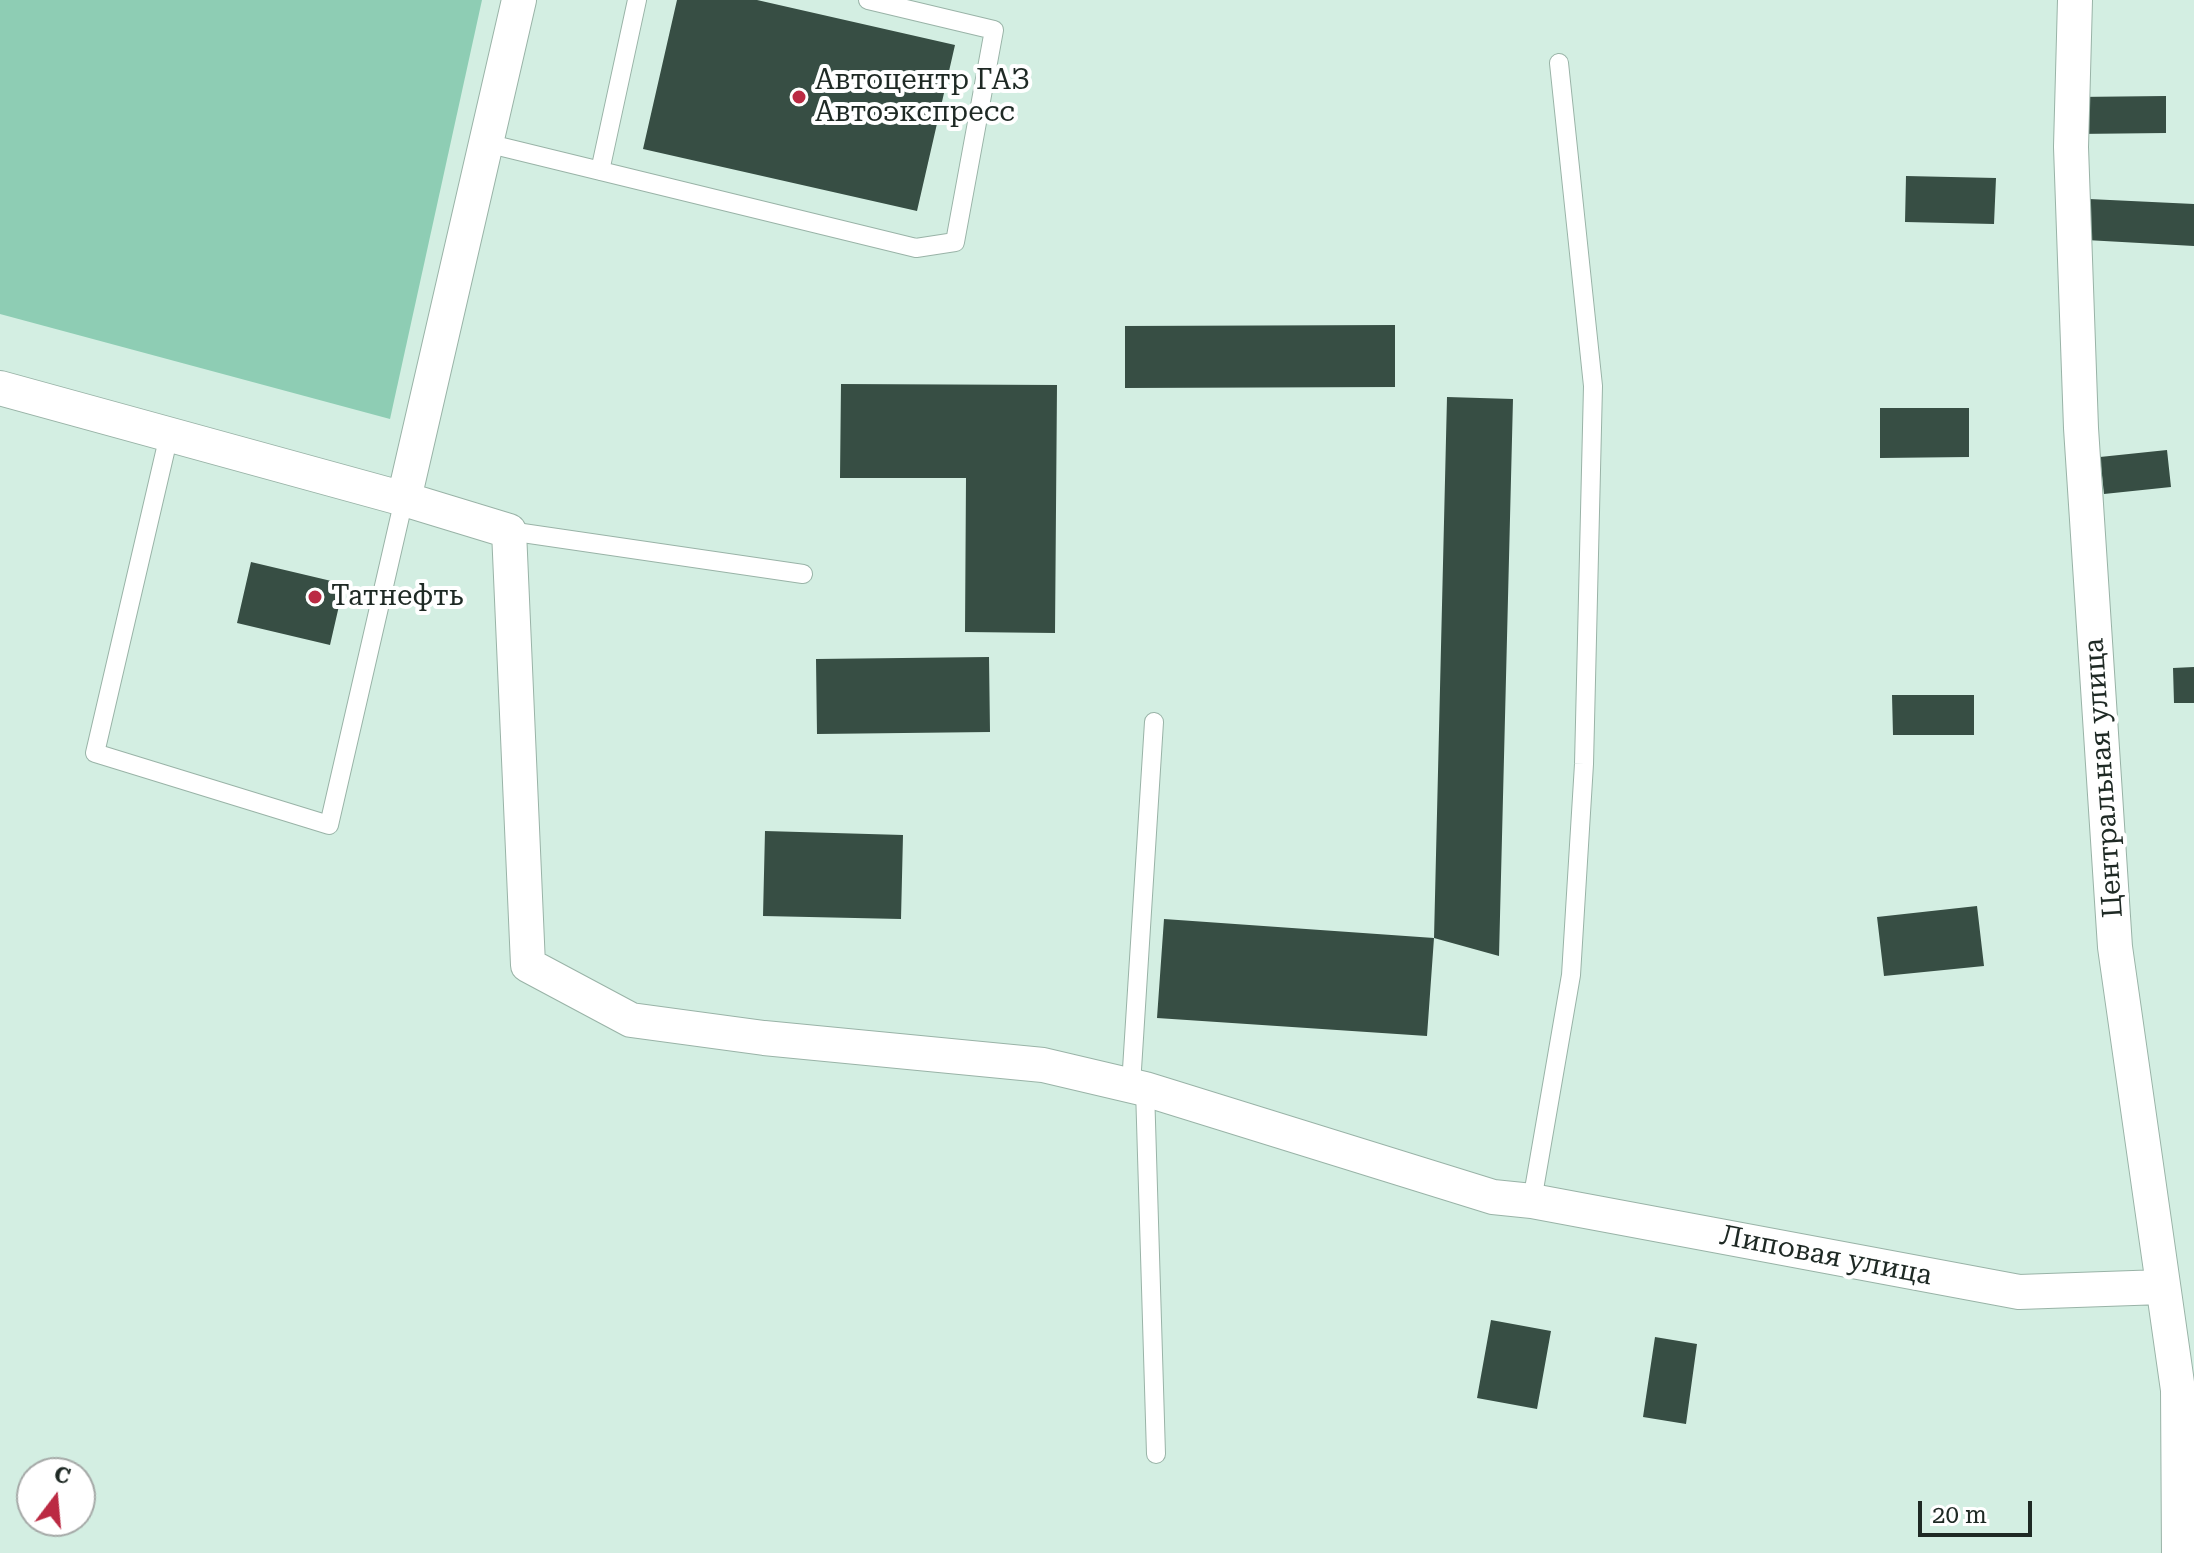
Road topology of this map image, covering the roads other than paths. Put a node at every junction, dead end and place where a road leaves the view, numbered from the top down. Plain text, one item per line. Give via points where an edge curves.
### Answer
1 (519, 0) edge
2 (637, 0) edge
3 (868, 0) edge
4 (2075, 0) edge
5 (1559, 63) dead end
6 (486, 143) junction
7 (600, 171) junction
8 (0, 388) edge
9 (169, 435) junction
10 (404, 499) junction
11 (509, 531) junction
12 (803, 574) dead end
13 (1154, 722) dead end
14 (1138, 1087) junction
15 (1532, 1201) junction
16 (2162, 1287) junction
17 (1156, 1454) dead end
18 (2179, 1553) edge

1 - 6 street
2 - 7 lane
3 - 7 lane via 994,30 955,242 916,248
4 - 16 street, Центральная улица via 2071,147 2081,428 2113,915
5 - 15 lane via 1593,386 1584,764 1571,975
6 - 7 lane
6 - 10 street
8 - 9 street
9 - 10 street
9 - 10 lane via 95,753 329,825
10 - 11 street
11 - 12 lane
11 - 14 street, Липовая улица via 528,965 631,1020 1043,1065
13 - 14 lane
14 - 15 street, Липовая улица via 1493,1197
14 - 17 lane
15 - 16 street, Липовая улица via 2019,1292
16 - 18 street, Центральная улица via 2178,1390

